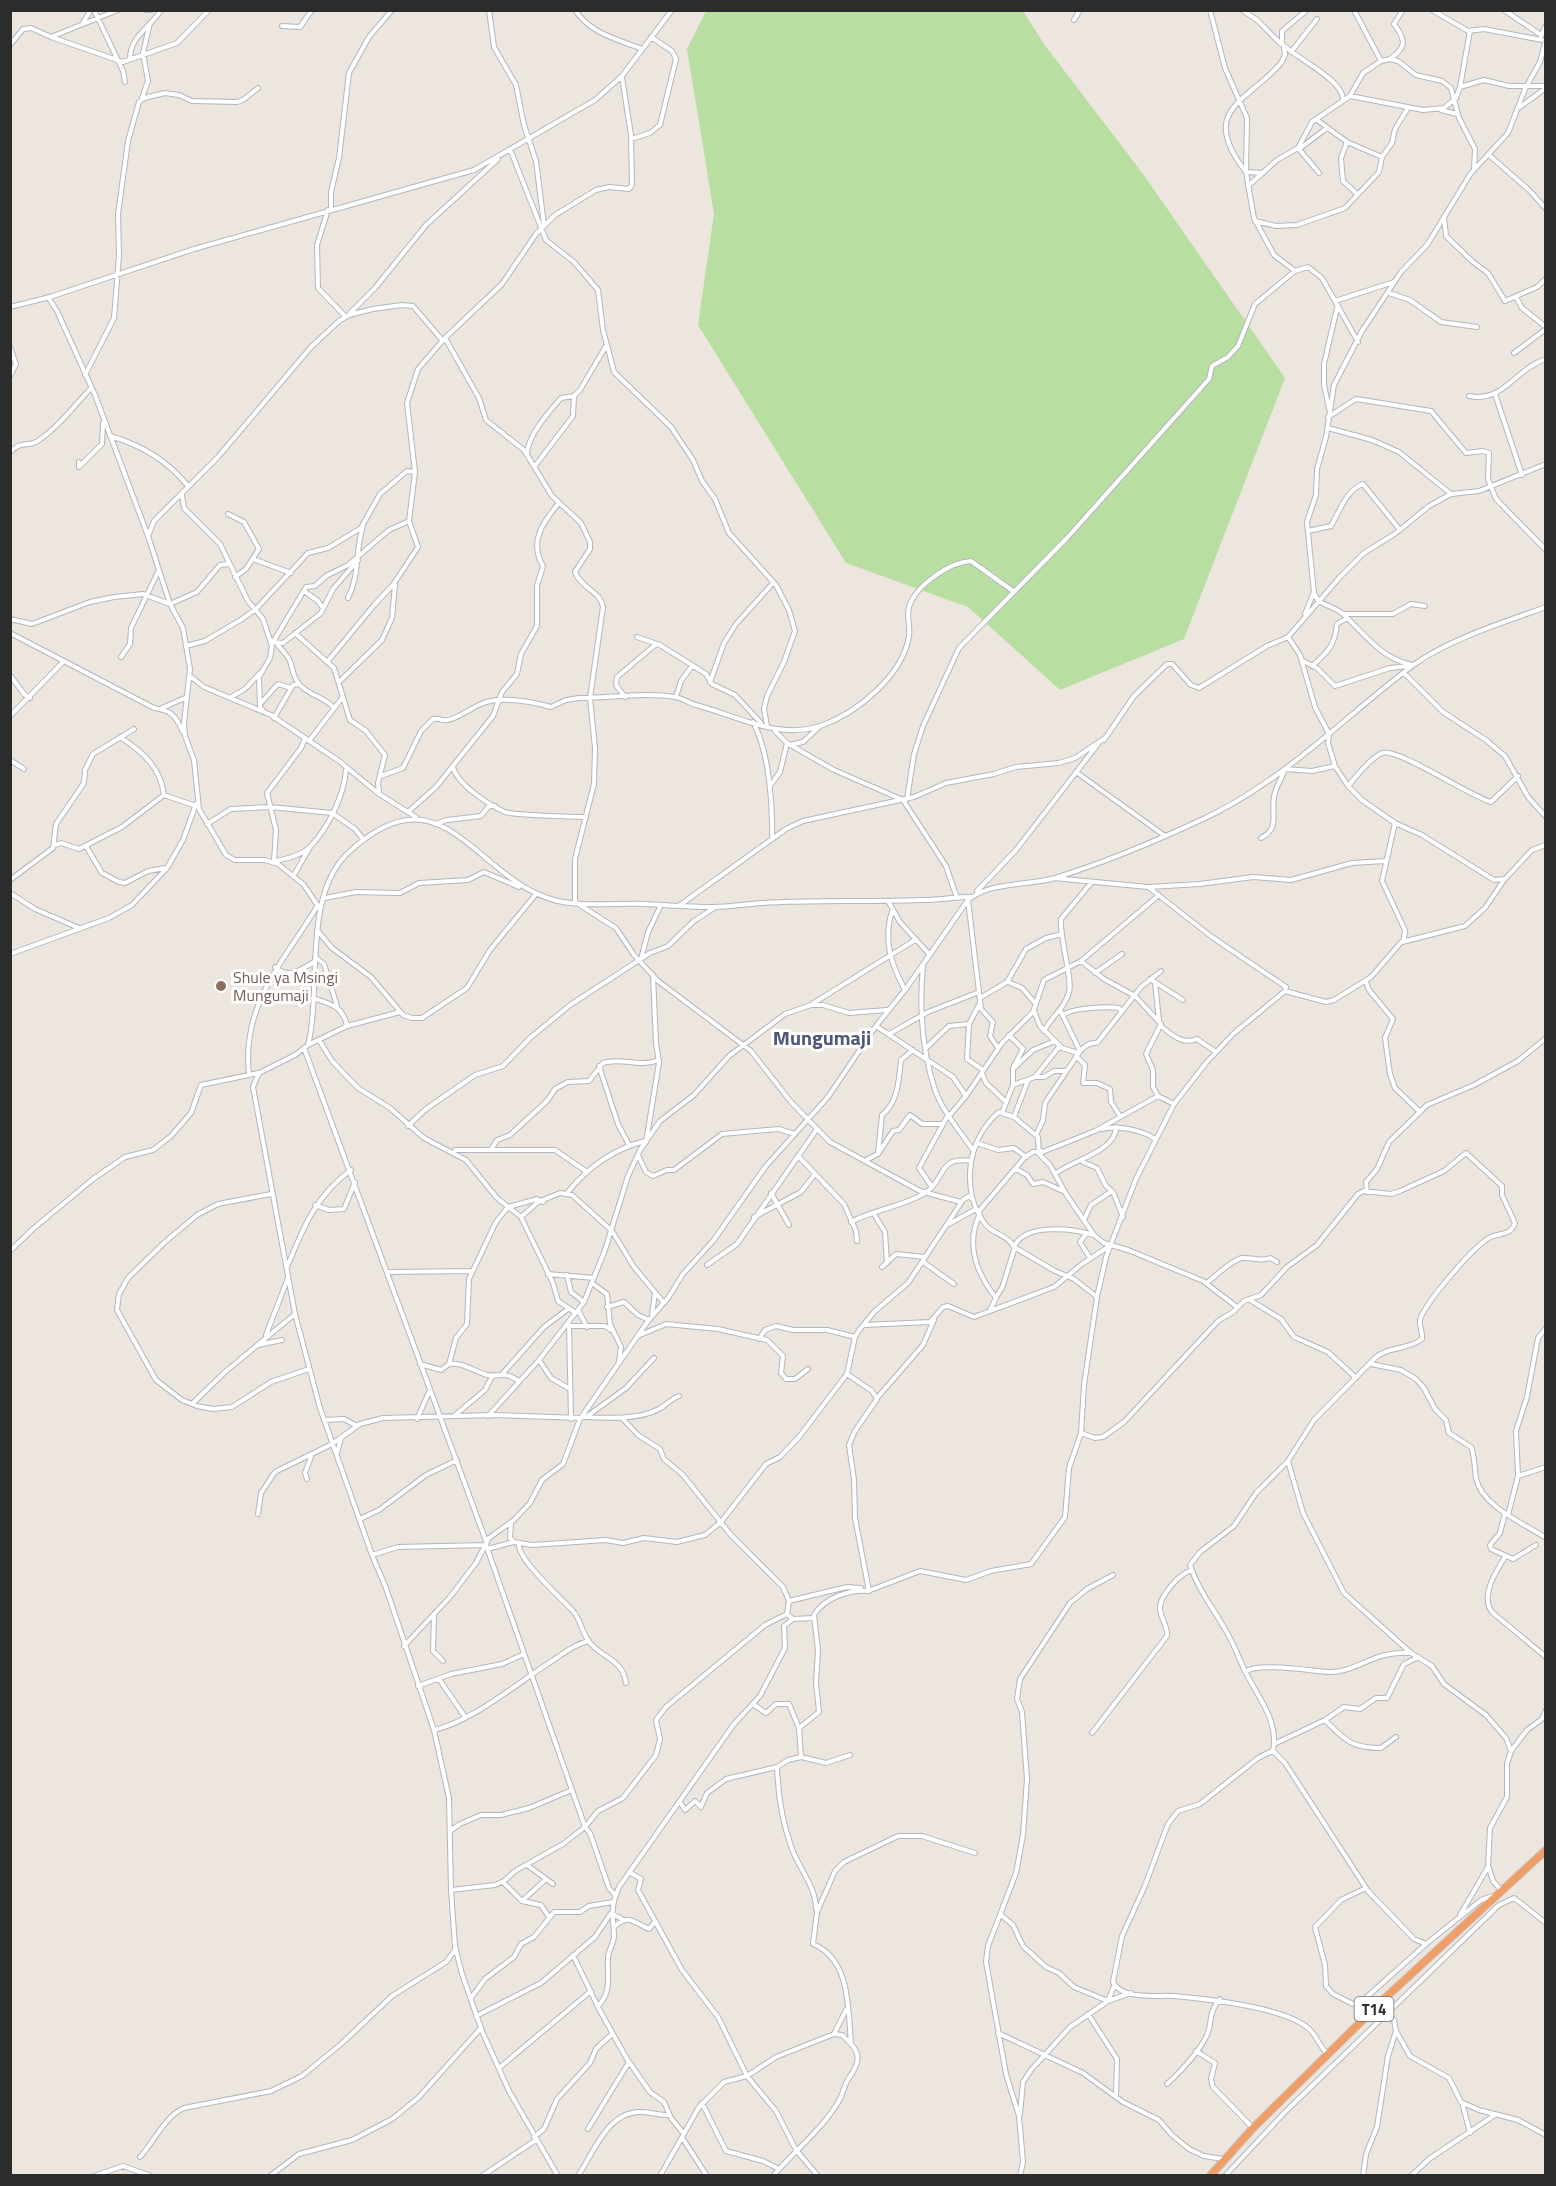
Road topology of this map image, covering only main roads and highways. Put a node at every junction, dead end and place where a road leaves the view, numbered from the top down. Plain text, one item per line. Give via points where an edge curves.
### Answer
1 (1545, 1850) edge
2 (1210, 2175) edge

1 - 2 highway, T14 via 1383,1999

